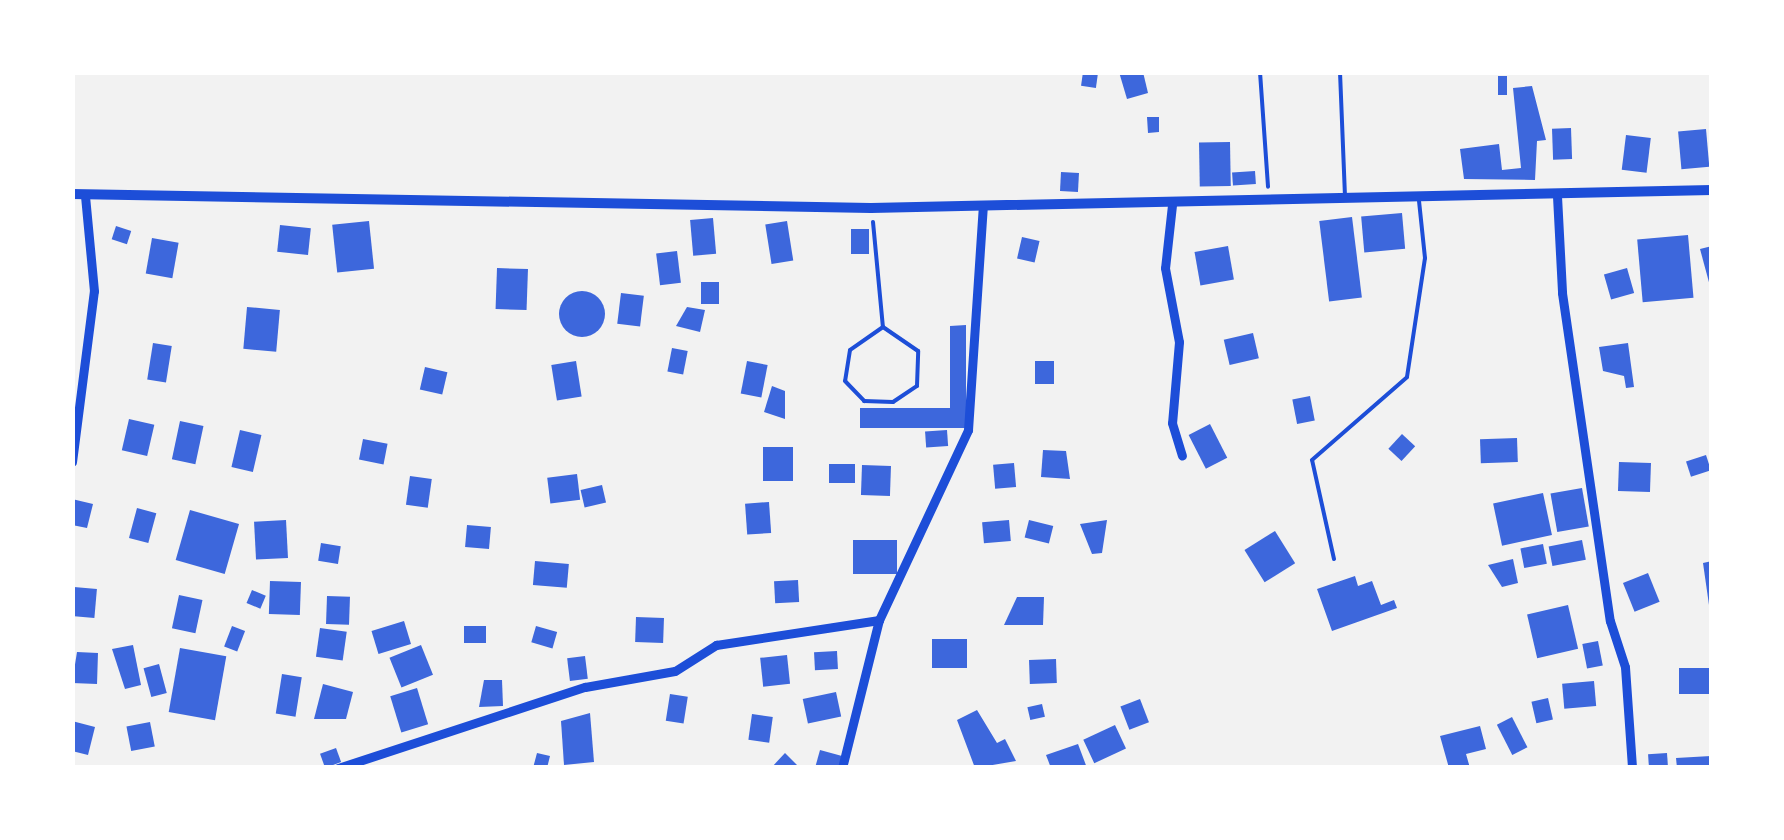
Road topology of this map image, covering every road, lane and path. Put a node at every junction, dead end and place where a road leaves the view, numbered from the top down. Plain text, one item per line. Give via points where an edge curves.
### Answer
1 (1260, 72) edge
2 (1340, 72) edge
3 (1712, 190) edge
4 (78, 195) edge
5 (1557, 196) junction
6 (1419, 199) junction
7 (1345, 201) junction
8 (1268, 203) junction
9 (1172, 205) junction
10 (982, 206) junction
11 (871, 208) junction
12 (883, 327) junction
13 (1182, 455) dead end
14 (72, 462) edge
15 (1334, 559) dead end
16 (879, 620) junction
17 (338, 768) edge
18 (842, 768) edge
19 (1632, 768) edge

1 - 8 path
2 - 7 lane
3 - 5 street
4 - 11 street
4 - 14 street via 94,290
5 - 6 street
5 - 19 street via 1562,293 1610,620 1626,667
6 - 7 street
6 - 15 lane via 1424,274 1407,377 1312,460
7 - 8 street
8 - 9 street
9 - 10 street
9 - 13 street via 1166,268 1179,342 1172,423
10 - 11 street
10 - 16 street via 968,430
11 - 12 path
12 - 12 path via 850,350 845,381 864,402 893,402 917,386 918,351
16 - 17 street via 716,645 675,671 585,687
16 - 18 street

